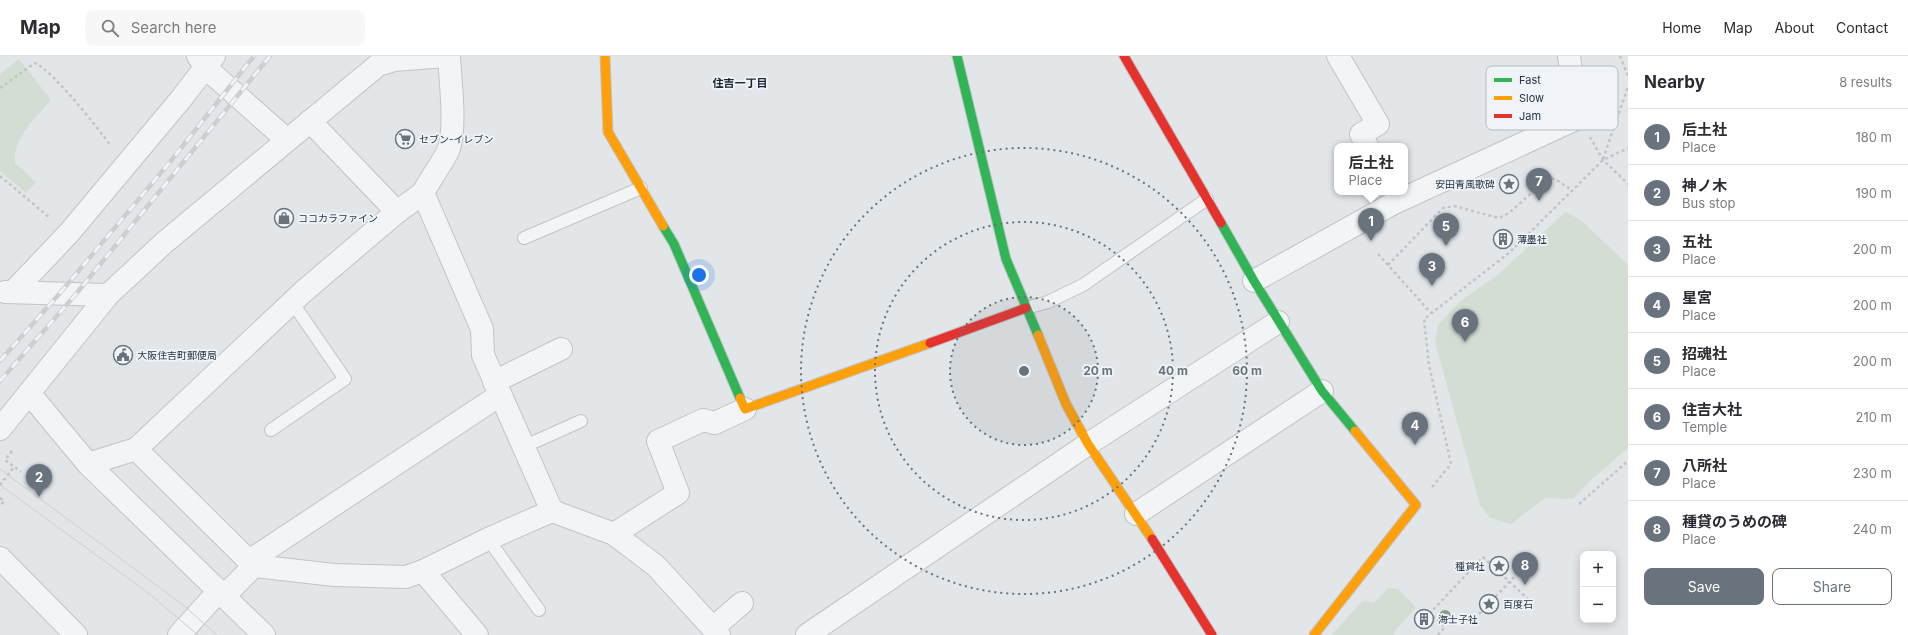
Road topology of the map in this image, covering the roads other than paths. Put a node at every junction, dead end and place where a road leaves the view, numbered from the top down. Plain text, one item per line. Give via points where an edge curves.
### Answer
1 (446, 56) edge
2 (449, 56) edge
3 (605, 56) edge
4 (956, 56) edge
5 (1124, 56) edge
6 (1338, 56) edge
7 (1569, 56) edge
8 (206, 60) edge
9 (379, 60) edge
10 (1570, 66) edge
11 (310, 121) junction
12 (1550, 130) edge
13 (287, 140) junction
14 (1366, 143) edge
15 (640, 188) junction
16 (1408, 191) edge
17 (423, 193) junction
18 (1391, 198) edge
19 (1207, 199) junction
20 (397, 212) junction
21 (524, 238) dead end
22 (1254, 281) junction
23 (7, 292) edge
24 (108, 295) junction
25 (292, 302) junction
26 (1026, 308) junction
27 (1278, 322) junction
28 (561, 349) dead end
29 (497, 388) junction
30 (1322, 391) junction
31 (29, 392) junction
32 (745, 409) junction
33 (580, 421) dead end
34 (0, 429) edge
35 (271, 430) dead end
36 (1088, 444) junction
37 (523, 447) junction
38 (136, 449) junction
39 (88, 464) junction
40 (552, 511) junction
41 (1136, 514) junction
42 (614, 534) junction
43 (488, 540) junction
44 (0, 558) edge
45 (252, 563) junction
46 (423, 572) junction
47 (221, 594) junction
48 (742, 603) dead end
49 (539, 610) dead end
50 (716, 632) edge
51 (76, 635) edge
52 (179, 635) edge
53 (264, 635) edge
54 (477, 635) edge
55 (807, 635) edge
56 (1212, 635) edge
57 (1314, 635) edge

1 - 9 street
2 - 17 street via 452,138 448,151
3 - 15 street via 608,132
4 - 26 street via 1006,259
5 - 19 street
6 - 14 street via 1378,124 1361,134
7 - 10 street
8 - 13 street
8 - 23 street via 126,166 69,233
9 - 11 street
11 - 13 street
11 - 20 street
12 - 16 street
13 - 24 street via 165,242
15 - 21 lane
15 - 32 street via 674,244
17 - 20 street
17 - 29 street via 482,329 483,355
18 - 22 street
19 - 22 street
19 - 26 lane via 1083,285 1048,302
20 - 25 street
22 - 27 street
23 - 24 street
24 - 31 street
25 - 35 lane via 345,379
25 - 38 street
26 - 32 street
26 - 36 street via 1066,404
27 - 30 street
27 - 36 street
28 - 29 street
29 - 37 street
29 - 45 street
30 - 41 street
30 - 57 street via 1416,505
31 - 34 street
31 - 39 street
32 - 42 street via 715,423 703,420 658,441 678,493
33 - 37 lane
36 - 41 street
36 - 55 street
37 - 40 street
38 - 39 street
38 - 45 street
39 - 47 street
40 - 42 street
40 - 43 street
41 - 56 street
42 - 50 street via 656,566
43 - 46 street
43 - 49 lane
44 - 51 street
45 - 46 street via 342,575 406,577
45 - 47 street
46 - 54 street
47 - 52 street
47 - 53 street
48 - 50 street

